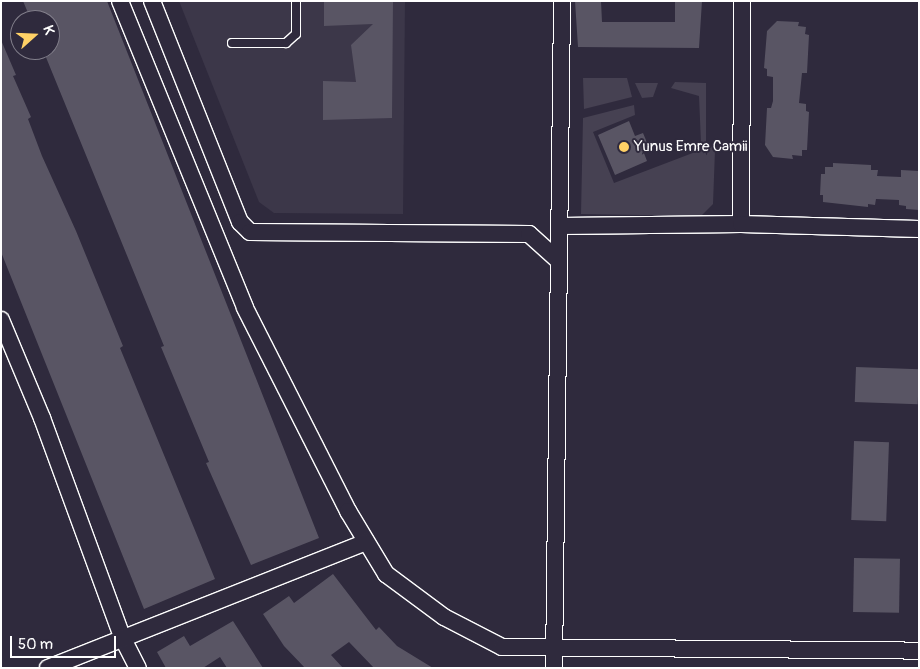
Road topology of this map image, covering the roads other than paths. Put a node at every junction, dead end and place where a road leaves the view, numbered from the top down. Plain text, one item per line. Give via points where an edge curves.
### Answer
1 (120, 1) edge
2 (152, 1) edge
3 (296, 1) edge
4 (562, 1) edge
5 (742, 1) edge
6 (232, 43) dead end
7 (741, 224) junction
8 (560, 226) junction
9 (919, 229) edge
10 (559, 261) junction
11 (1, 320) edge
12 (366, 542) junction
13 (122, 637) junction
14 (554, 648) junction
15 (919, 650) edge
16 (48, 668) edge
17 (138, 668) edge
18 (554, 668) edge

1 - 12 street via 245,308
2 - 10 street via 240,222 250,232 529,234
3 - 6 lane via 296,34 286,43
4 - 8 street
5 - 7 street
7 - 8 street
7 - 9 street
8 - 10 street
10 - 14 street
11 - 13 street via 42,418
12 - 13 street
12 - 14 street via 386,574 444,617 502,647
13 - 16 street
13 - 17 street
14 - 15 street
14 - 18 street

